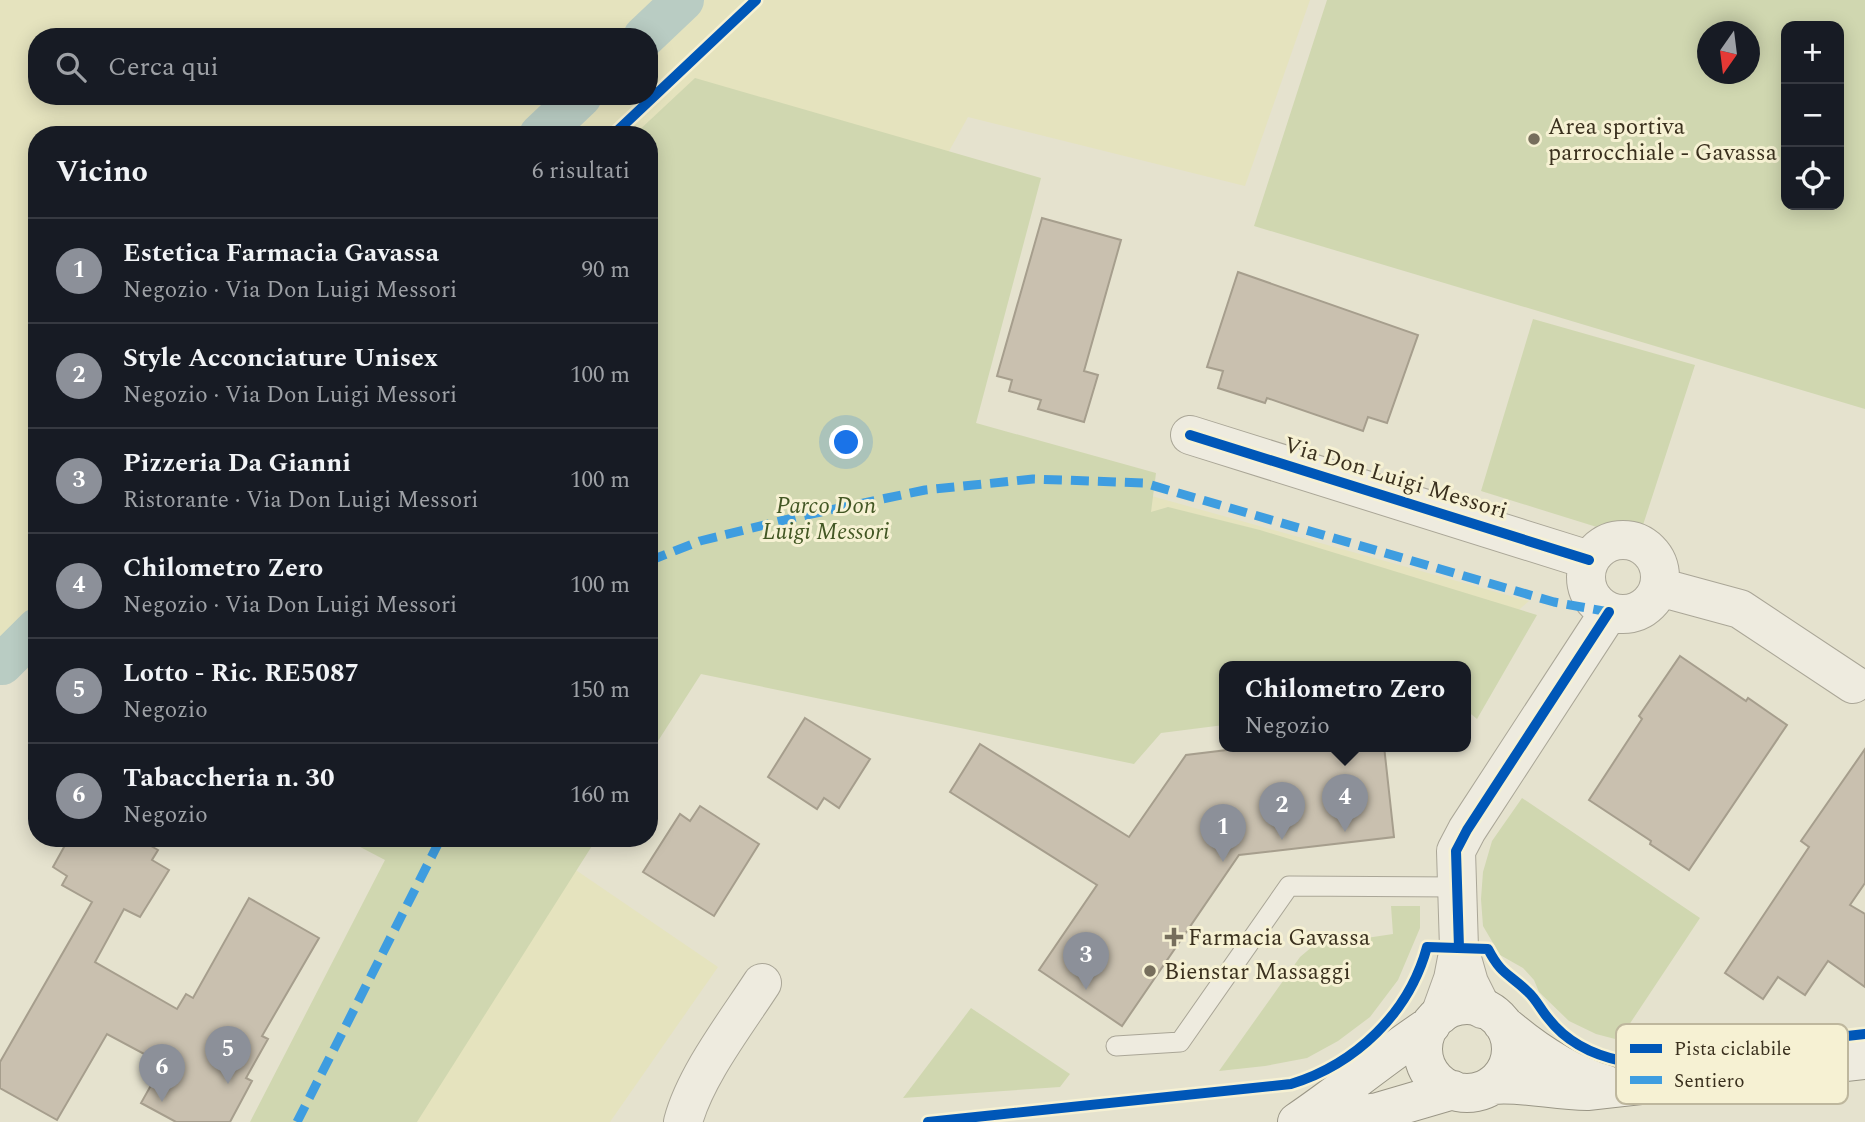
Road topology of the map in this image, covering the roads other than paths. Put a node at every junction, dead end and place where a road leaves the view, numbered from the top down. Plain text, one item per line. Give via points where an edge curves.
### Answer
1 (1190, 435) dead end
2 (1589, 560) junction
3 (1659, 587) junction
4 (1609, 612) junction
5 (1853, 684) dead end
6 (1456, 887) junction
7 (1459, 948) junction
8 (762, 983) dead end
9 (1492, 1016) junction
10 (1436, 1020) junction
11 (1116, 1046) dead end
12 (1492, 1085) junction
13 (1616, 1085) edge
14 (1616, 1088) edge
15 (1453, 1090) junction
16 (683, 1122) edge
17 (1297, 1122) edge
18 (1304, 1122) edge

1 - 2 street, Via Don Luigi Messori
2 - 3 street via 1607,543 1631,540 1651,553 1658,564
2 - 4 street via 1585,584 1590,597
3 - 4 street via 1645,608 1622,615
3 - 5 street via 1740,609
4 - 6 street via 1467,830 1456,851
6 - 7 street
6 - 11 lane via 1289,886 1180,1042
7 - 9 street via 1469,983
7 - 10 street via 1453,979
8 - 16 street via 711,1062
9 - 10 street via 1459,1006
9 - 12 street via 1510,1043 1510,1057 1506,1070
9 - 13 street via 1569,1069
10 - 15 street via 1426,1033 1425,1062 1432,1076
10 - 17 street
12 - 14 street via 1512,1083 1568,1091
12 - 15 street via 1472,1093
15 - 18 street via 1378,1112

